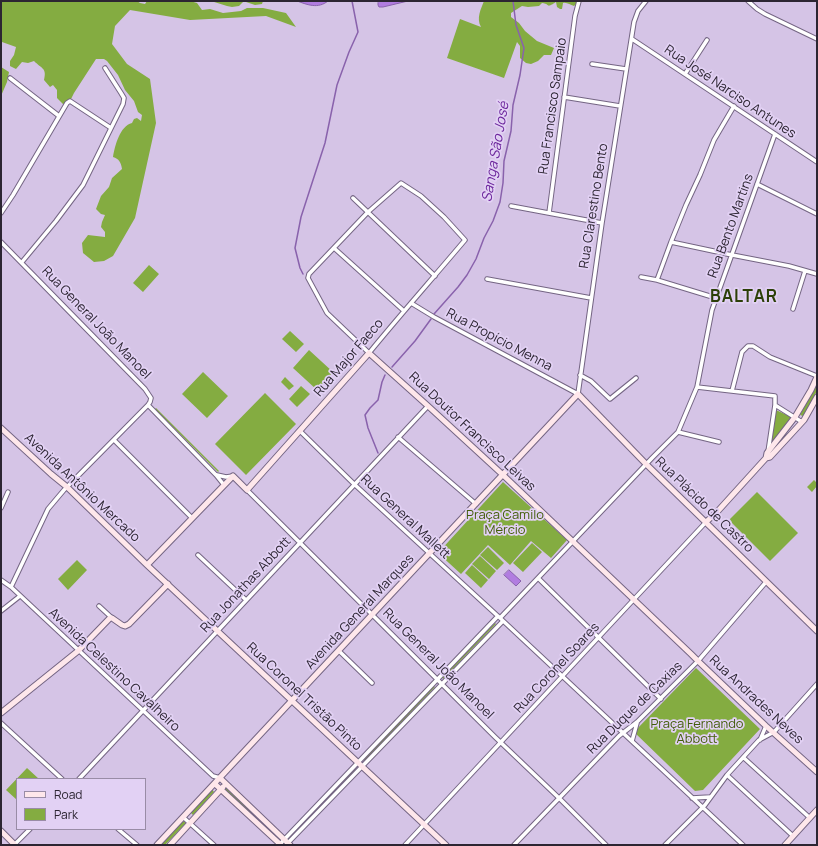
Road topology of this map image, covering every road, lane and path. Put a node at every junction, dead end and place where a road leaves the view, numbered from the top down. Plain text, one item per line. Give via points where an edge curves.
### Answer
1 (579, 1) edge
2 (646, 1) edge
3 (748, 1) edge
4 (632, 39) junction
5 (817, 39) edge
6 (707, 40) dead end
7 (592, 64) dead end
8 (105, 68) dead end
9 (626, 69) junction
10 (685, 74) junction
11 (10, 78) dead end
12 (564, 97) junction
13 (620, 106) junction
14 (734, 106) junction
15 (59, 116) junction
16 (111, 128) junction
17 (775, 134) junction
18 (817, 162) edge
19 (757, 184) junction
20 (353, 198) dead end
21 (511, 206) dead end
22 (368, 212) junction
23 (1, 213) edge
24 (549, 213) junction
25 (817, 214) edge
26 (602, 223) junction
27 (1, 242) edge
28 (671, 242) junction
29 (334, 248) junction
30 (732, 255) junction
31 (22, 262) junction
32 (805, 271) junction
33 (817, 274) edge
34 (435, 276) junction
35 (641, 277) dead end
36 (487, 279) dead end
37 (657, 280) junction
38 (591, 298) junction
39 (716, 298) junction
40 (411, 303) junction
41 (793, 309) dead end
42 (404, 311) junction
43 (369, 354) junction
44 (580, 375) junction
45 (817, 376) edge
46 (636, 378) dead end
47 (697, 387) junction
48 (732, 391) junction
49 (578, 394) junction
50 (817, 397) edge
51 (148, 405) junction
52 (775, 405) junction
53 (428, 406) junction
54 (795, 417) junction
55 (802, 422) junction
56 (1, 428) edge
57 (300, 431) junction
58 (678, 432) junction
59 (398, 437) junction
60 (114, 440) junction
61 (719, 442) dead end
62 (768, 456) junction
63 (646, 464) junction
64 (216, 475) junction
65 (503, 475) junction
66 (233, 476) junction
67 (354, 484) junction
68 (224, 485) junction
69 (67, 487) junction
70 (247, 490) junction
71 (8, 492) dead end
72 (476, 504) junction
73 (1, 508) edge
74 (192, 518) junction
75 (706, 522) junction
76 (300, 542) junction
77 (573, 542) junction
78 (430, 553) junction
79 (198, 555) dead end
80 (147, 565) junction
81 (538, 578) junction
82 (1, 580) edge
83 (766, 582) junction
84 (168, 584) junction
85 (11, 587) junction
86 (20, 596) junction
87 (634, 599) junction
88 (246, 600) junction
89 (99, 606) dead end
90 (1, 611) edge
91 (373, 614) junction
92 (112, 618) junction
93 (500, 618) junction
94 (217, 630) junction
95 (817, 631) edge
96 (599, 638) junction
97 (78, 651) junction
98 (339, 651) junction
99 (698, 661) junction
100 (562, 676) junction
101 (438, 679) junction
102 (372, 683) dead end
103 (442, 684) junction
104 (817, 684) edge
105 (661, 699) junction
106 (292, 701) junction
107 (143, 710) junction
108 (1, 713) edge
109 (638, 722) junction
110 (1, 723) edge
111 (766, 726) junction
112 (774, 732) junction
113 (623, 733) junction
114 (759, 740) junction
115 (632, 741) junction
116 (501, 743) junction
117 (744, 758) junction
118 (360, 764) junction
119 (817, 772) edge
120 (727, 775) junction
121 (213, 776) junction
122 (61, 778) edge
123 (80, 778) edge
124 (220, 778) junction
125 (215, 784) junction
126 (226, 784) junction
127 (221, 790) junction
128 (710, 797) junction
129 (559, 798) junction
130 (692, 798) junction
131 (702, 807) junction
132 (817, 810) edge
133 (183, 817) junction
134 (810, 818) junction
135 (190, 823) junction
136 (424, 825) junction
137 (29, 830) edge
138 (119, 830) edge
139 (1, 831) edge
140 (793, 836) junction
141 (287, 843) edge
142 (15, 845) edge
143 (137, 845) edge
144 (157, 845) edge
145 (170, 845) edge
146 (214, 845) edge
147 (280, 845) edge
148 (405, 845) edge
149 (446, 845) edge
150 (514, 845) edge
151 (606, 845) edge
152 (665, 845) edge
153 (743, 845) edge
154 (785, 845) edge

1 - 12 street, Rua Francisco Sampaio
2 - 4 street, Rua Clarestino Bento via 638,11
3 - 5 street via 765,14
4 - 9 street, Rua Clarestino Bento
4 - 10 street, Rua José Narciso Antunes
6 - 10 street
7 - 9 street
8 - 16 street via 124,98
9 - 13 street, Rua Clarestino Bento
10 - 14 street, Rua José Narciso Antunes
11 - 15 street
12 - 13 street
12 - 24 street, Rua Francisco Sampaio
13 - 26 street, Rua Clarestino Bento
14 - 17 street, Rua José Narciso Antunes
14 - 28 street via 714,140
15 - 16 street via 70,101
15 - 23 street
16 - 31 street via 83,185
17 - 18 street, Rua José Narciso Antunes
17 - 19 street, Rua Bento Martins
19 - 25 street
19 - 30 street, Rua Bento Martins
20 - 22 street
21 - 24 street
22 - 29 street
22 - 34 street
22 - 34 street, Rua Major Faeco via 401,183 422,196 444,217 465,240
24 - 26 street
26 - 38 street, Rua Clarestino Bento
27 - 31 street, Rua General João Manoel
28 - 30 street
28 - 37 street
29 - 42 street
29 - 43 street via 308,278 327,313
30 - 32 street
30 - 39 street, Rua Bento Martins
31 - 51 street, Rua General João Manoel via 145,389 151,398
32 - 33 street
32 - 41 street
34 - 40 street, Rua Major Faeco
35 - 37 street
36 - 38 street
37 - 39 street
38 - 44 street, Rua Clarestino Bento
39 - 47 street, Rua Bento Martins
40 - 42 street, Rua Major Faeco
40 - 49 street, Rua Propício Menna
42 - 43 street, Rua Major Faeco
43 - 53 main road, Rua Doutor Francisco Leivas
43 - 57 main road, Rua Major Faeco
44 - 46 street via 591,381 610,399
44 - 49 street, Rua Clarestino Bento
45 - 48 street via 748,346 742,352
45 - 54 main road
47 - 48 street
47 - 58 street, Rua Bento Martins
48 - 52 street via 775,396
49 - 63 main road, Rua Plácido de Castro
49 - 65 main road, Avenida General Marques
50 - 55 main road
51 - 60 street
51 - 64 street
52 - 54 street
52 - 62 street
53 - 59 street, Rua Jonathas Abbott
53 - 65 main road, Rua Doutor Francisco Leivas
54 - 55 street
54 - 62 main road
55 - 62 main road
56 - 69 main road, Avenida Antônio Mercado
57 - 67 street, Rua General Mallett
57 - 70 main road, Rua Major Faeco
58 - 61 street
58 - 63 street, Rua Bento Martins
59 - 67 street, Rua Jonathas Abbott
59 - 72 street
60 - 69 street
60 - 74 street
62 - 75 main road
63 - 75 main road, Rua Plácido de Castro
63 - 77 street, Rua Bento Martins
64 - 66 street
64 - 68 street
65 - 72 main road, Avenida General Marques
65 - 77 main road, Rua Doutor Francisco Leivas
66 - 68 main road
66 - 70 main road, Rua General João Manoel
67 - 76 street, Rua Jonathas Abbott
67 - 78 street, Rua General Mallett
68 - 74 main road
69 - 80 main road, Avenida Antônio Mercado
69 - 85 street via 48,509
70 - 76 street, Rua General João Manoel
71 - 73 street
72 - 78 main road, Avenida General Marques
74 - 80 main road
75 - 83 main road, Rua Plácido de Castro
75 - 87 street, Rua Coronel Soares
76 - 88 street, Rua Jonathas Abbott
76 - 91 street, Rua General João Manoel
77 - 81 street, Rua Bento Martins
77 - 87 main road, Rua Doutor Francisco Leivas
78 - 91 main road, Avenida General Marques
78 - 93 street, Rua General Mallett
79 - 88 street
80 - 84 main road, Rua Coronel Tristão Pinto
81 - 93 street, Rua Bento Martins
81 - 96 street
82 - 85 street, Avenida Celestino Cavalheiro
83 - 95 main road, Rua Plácido de Castro
83 - 99 street, Rua Duque de Caxias
84 - 92 main road via 129,624 122,625
84 - 94 main road, Rua Coronel Tristão Pinto
85 - 86 street, Avenida Celestino Cavalheiro
86 - 90 street
86 - 97 street, Avenida Celestino Cavalheiro
87 - 96 street, Rua Coronel Soares
87 - 99 main road, Rua Doutor Francisco Leivas
88 - 94 street, Rua Jonathas Abbott
89 - 92 street
91 - 98 main road, Avenida General Marques
91 - 101 street, Rua General João Manoel
92 - 97 main road
93 - 100 street, Rua General Mallett
93 - 101 street
93 - 103 street
94 - 106 main road, Rua Coronel Tristão Pinto
94 - 107 street, Rua Jonathas Abbott
96 - 100 street, Rua Coronel Soares
96 - 105 street
97 - 107 street, Avenida Celestino Cavalheiro
97 - 108 main road
98 - 102 street
98 - 106 main road, Avenida General Marques
99 - 105 street, Rua Duque de Caxias
99 - 111 main road, Rua Andrades Neves
100 - 113 street, Rua General Mallett
100 - 116 street, Rua Coronel Soares
101 - 103 street, Rua General João Manoel
101 - 118 street
103 - 116 street, Rua General João Manoel
103 - 118 street
104 - 112 street
105 - 109 street, Rua Duque de Caxias
106 - 118 main road, Rua Coronel Tristão Pinto
106 - 124 main road, Avenida General Marques
107 - 121 street, Avenida Celestino Cavalheiro
107 - 123 street, Rua Jonathas Abbott
109 - 113 street, Rua Duque de Caxias
109 - 115 street
110 - 122 street
111 - 112 main road, Rua Andrades Neves
111 - 114 street
112 - 114 street
112 - 119 main road, Rua Andrades Neves
113 - 115 street, Rua General Mallett
113 - 129 street, Rua Duque de Caxias
114 - 117 street
115 - 130 street, Rua General Mallett
116 - 129 street, Rua General João Manoel
116 - 136 street, Rua Coronel Soares
117 - 120 street
117 - 134 street
118 - 136 main road, Rua Coronel Tristão Pinto
118 - 141 street
120 - 128 street
120 - 140 street
121 - 124 street, Avenida Celestino Cavalheiro
121 - 125 street
124 - 125 main road, Avenida General Marques
124 - 126 main road
125 - 127 main road
125 - 133 main road, Avenida General Marques
126 - 127 main road
126 - 141 main road
127 - 135 main road
127 - 147 main road
128 - 130 street
128 - 131 street
129 - 150 street, Rua Duque de Caxias
129 - 151 street, Rua General João Manoel
130 - 131 street, Rua General Mallett
131 - 152 street
131 - 153 street, Rua General Mallett
132 - 134 main road
133 - 135 street
133 - 144 main road, Avenida General Marques
134 - 140 main road
135 - 145 main road
135 - 146 street
136 - 148 street, Rua Coronel Soares
136 - 149 main road, Rua Coronel Tristão Pinto
137 - 142 street
138 - 143 street
139 - 142 main road
140 - 154 main road
141 - 147 street

